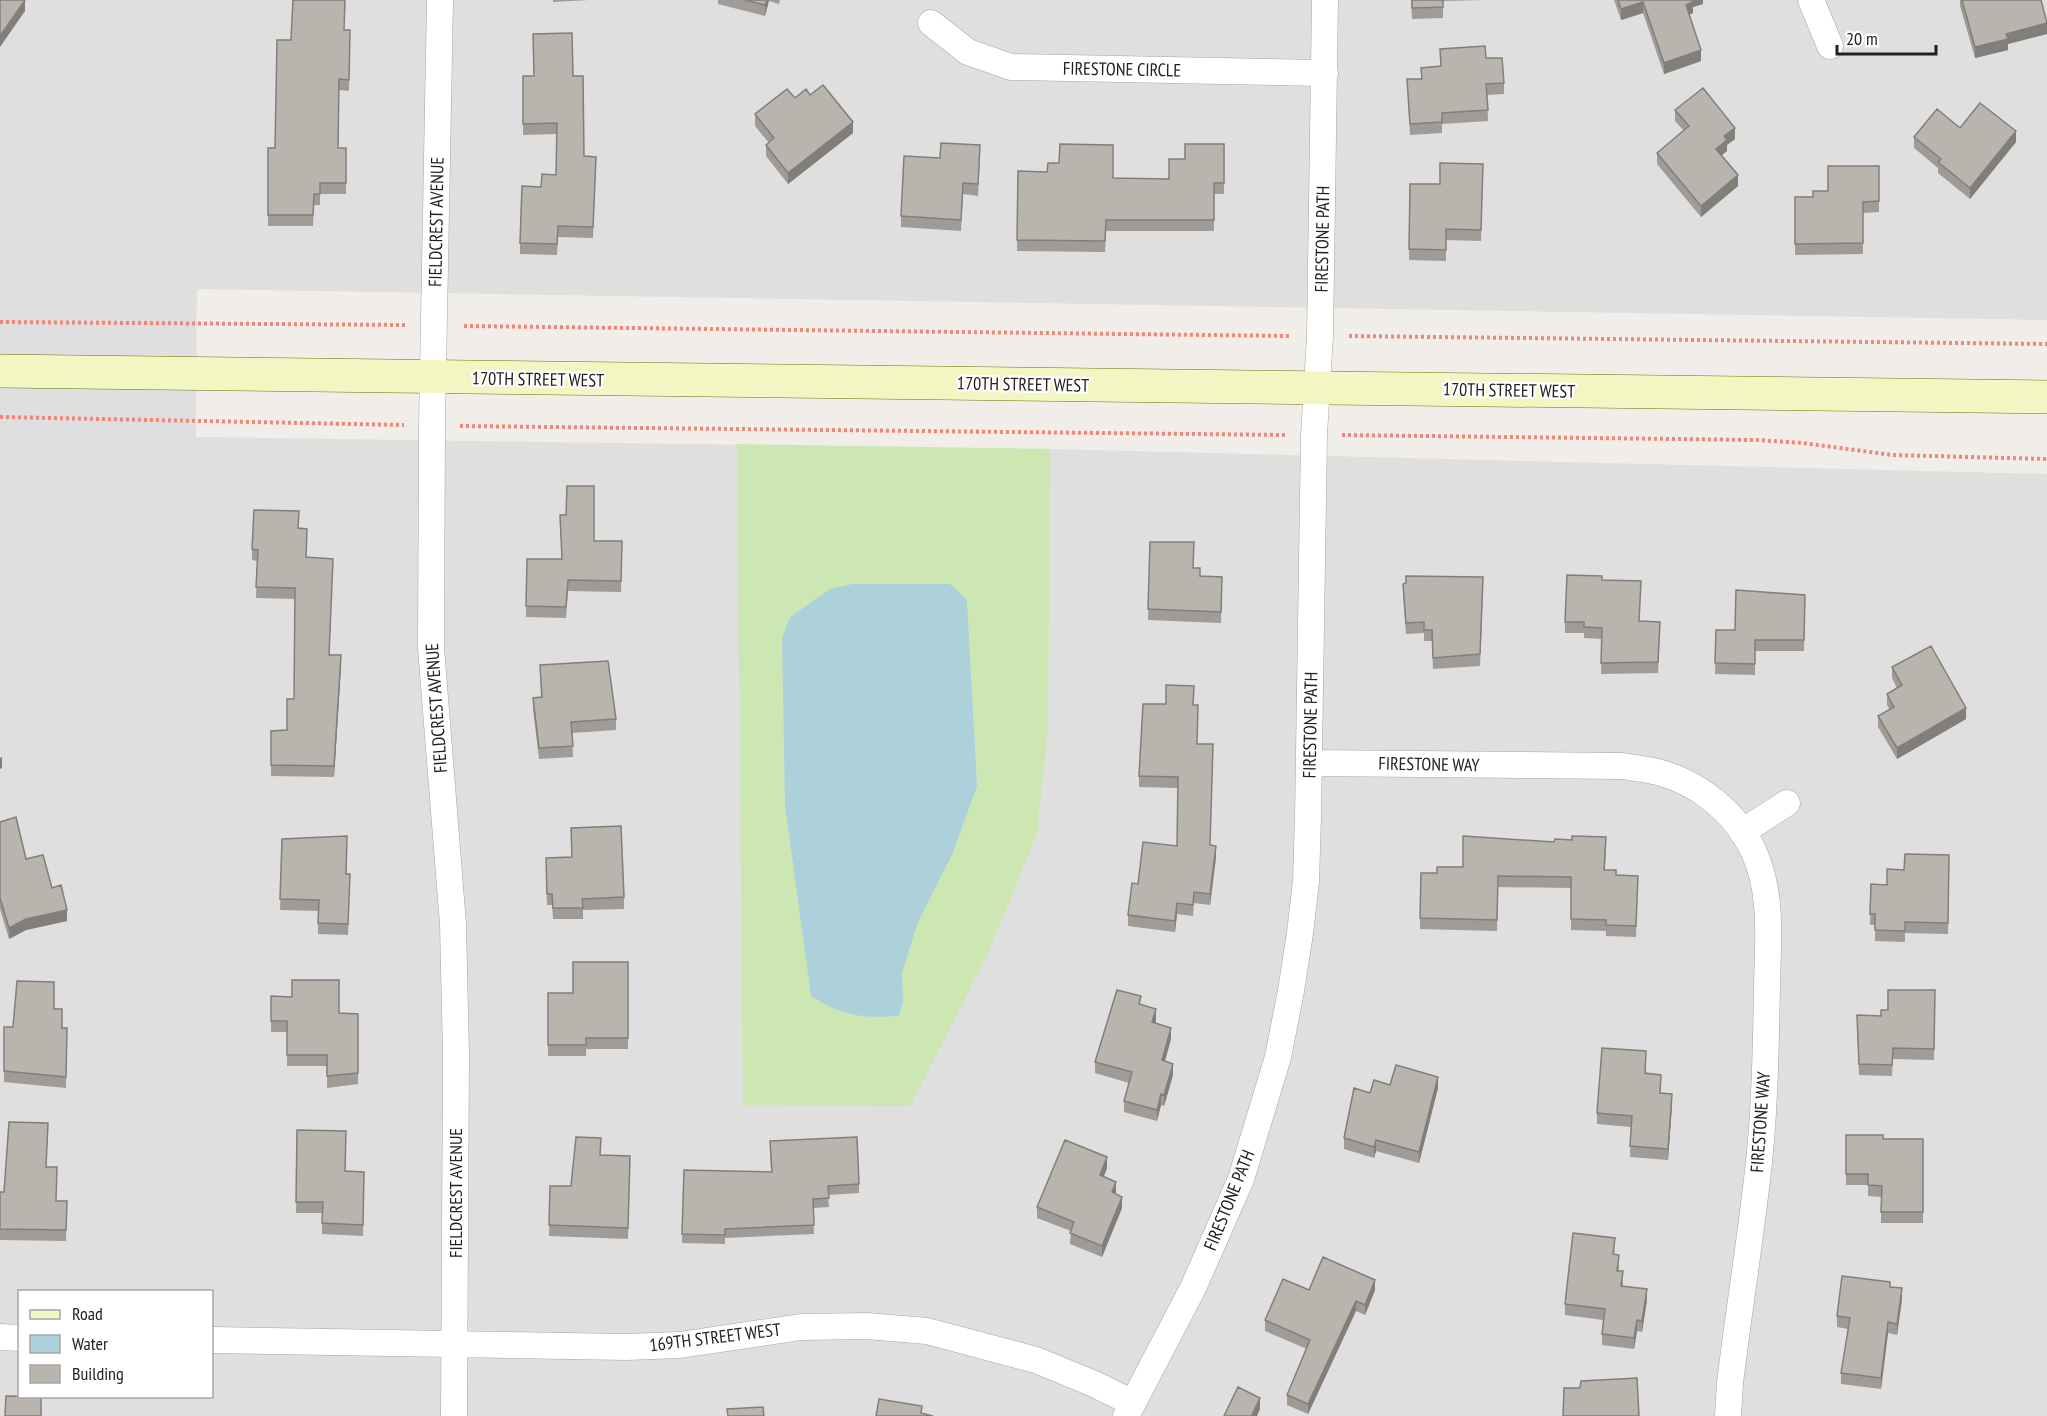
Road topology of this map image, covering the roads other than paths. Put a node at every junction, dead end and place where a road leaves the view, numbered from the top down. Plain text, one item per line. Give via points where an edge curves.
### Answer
1 (440, 0) edge
2 (1325, 0) edge
3 (1811, 0) edge
4 (931, 23) dead end
5 (1830, 46) dead end
6 (1325, 73) junction
7 (0, 371) edge
8 (433, 377) junction
9 (1317, 388) junction
10 (2047, 397) edge
11 (1309, 763) junction
12 (1786, 802) dead end
13 (1742, 832) junction
14 (0, 1337) edge
15 (18, 1338) edge
16 (213, 1340) edge
17 (455, 1344) junction
18 (1130, 1410) edge
19 (454, 1416) edge
20 (1728, 1416) edge

1 - 8 street, FIELDCREST AVENUE
2 - 6 street, FIRESTONE PATH
3 - 5 street
4 - 6 street, FIRESTONE CIRCLE via 968,52 1011,67
6 - 9 street, FIRESTONE PATH
7 - 8 street, 170TH STREET WEST
8 - 9 street, 170TH STREET WEST
8 - 17 street, FIELDCREST AVENUE via 431,648 453,924
9 - 10 street, 170TH STREET WEST
9 - 11 street, FIRESTONE PATH
11 - 13 street, FIRESTONE WAY via 1622,766 1657,772 1690,784 1719,805
11 - 18 street, FIRESTONE PATH via 1306,880 1278,1057 1240,1179 1193,1288
12 - 13 street
13 - 20 street, FIRESTONE WAY via 1762,872 1767,896 1767,1012 1759,1160
14 - 15 street
16 - 17 street, 169TH STREET WEST
17 - 18 street, 169TH STREET WEST via 626,1347 680,1345 801,1327 867,1326 927,1331 1025,1357 1092,1383
17 - 19 street, FIELDCREST AVENUE

